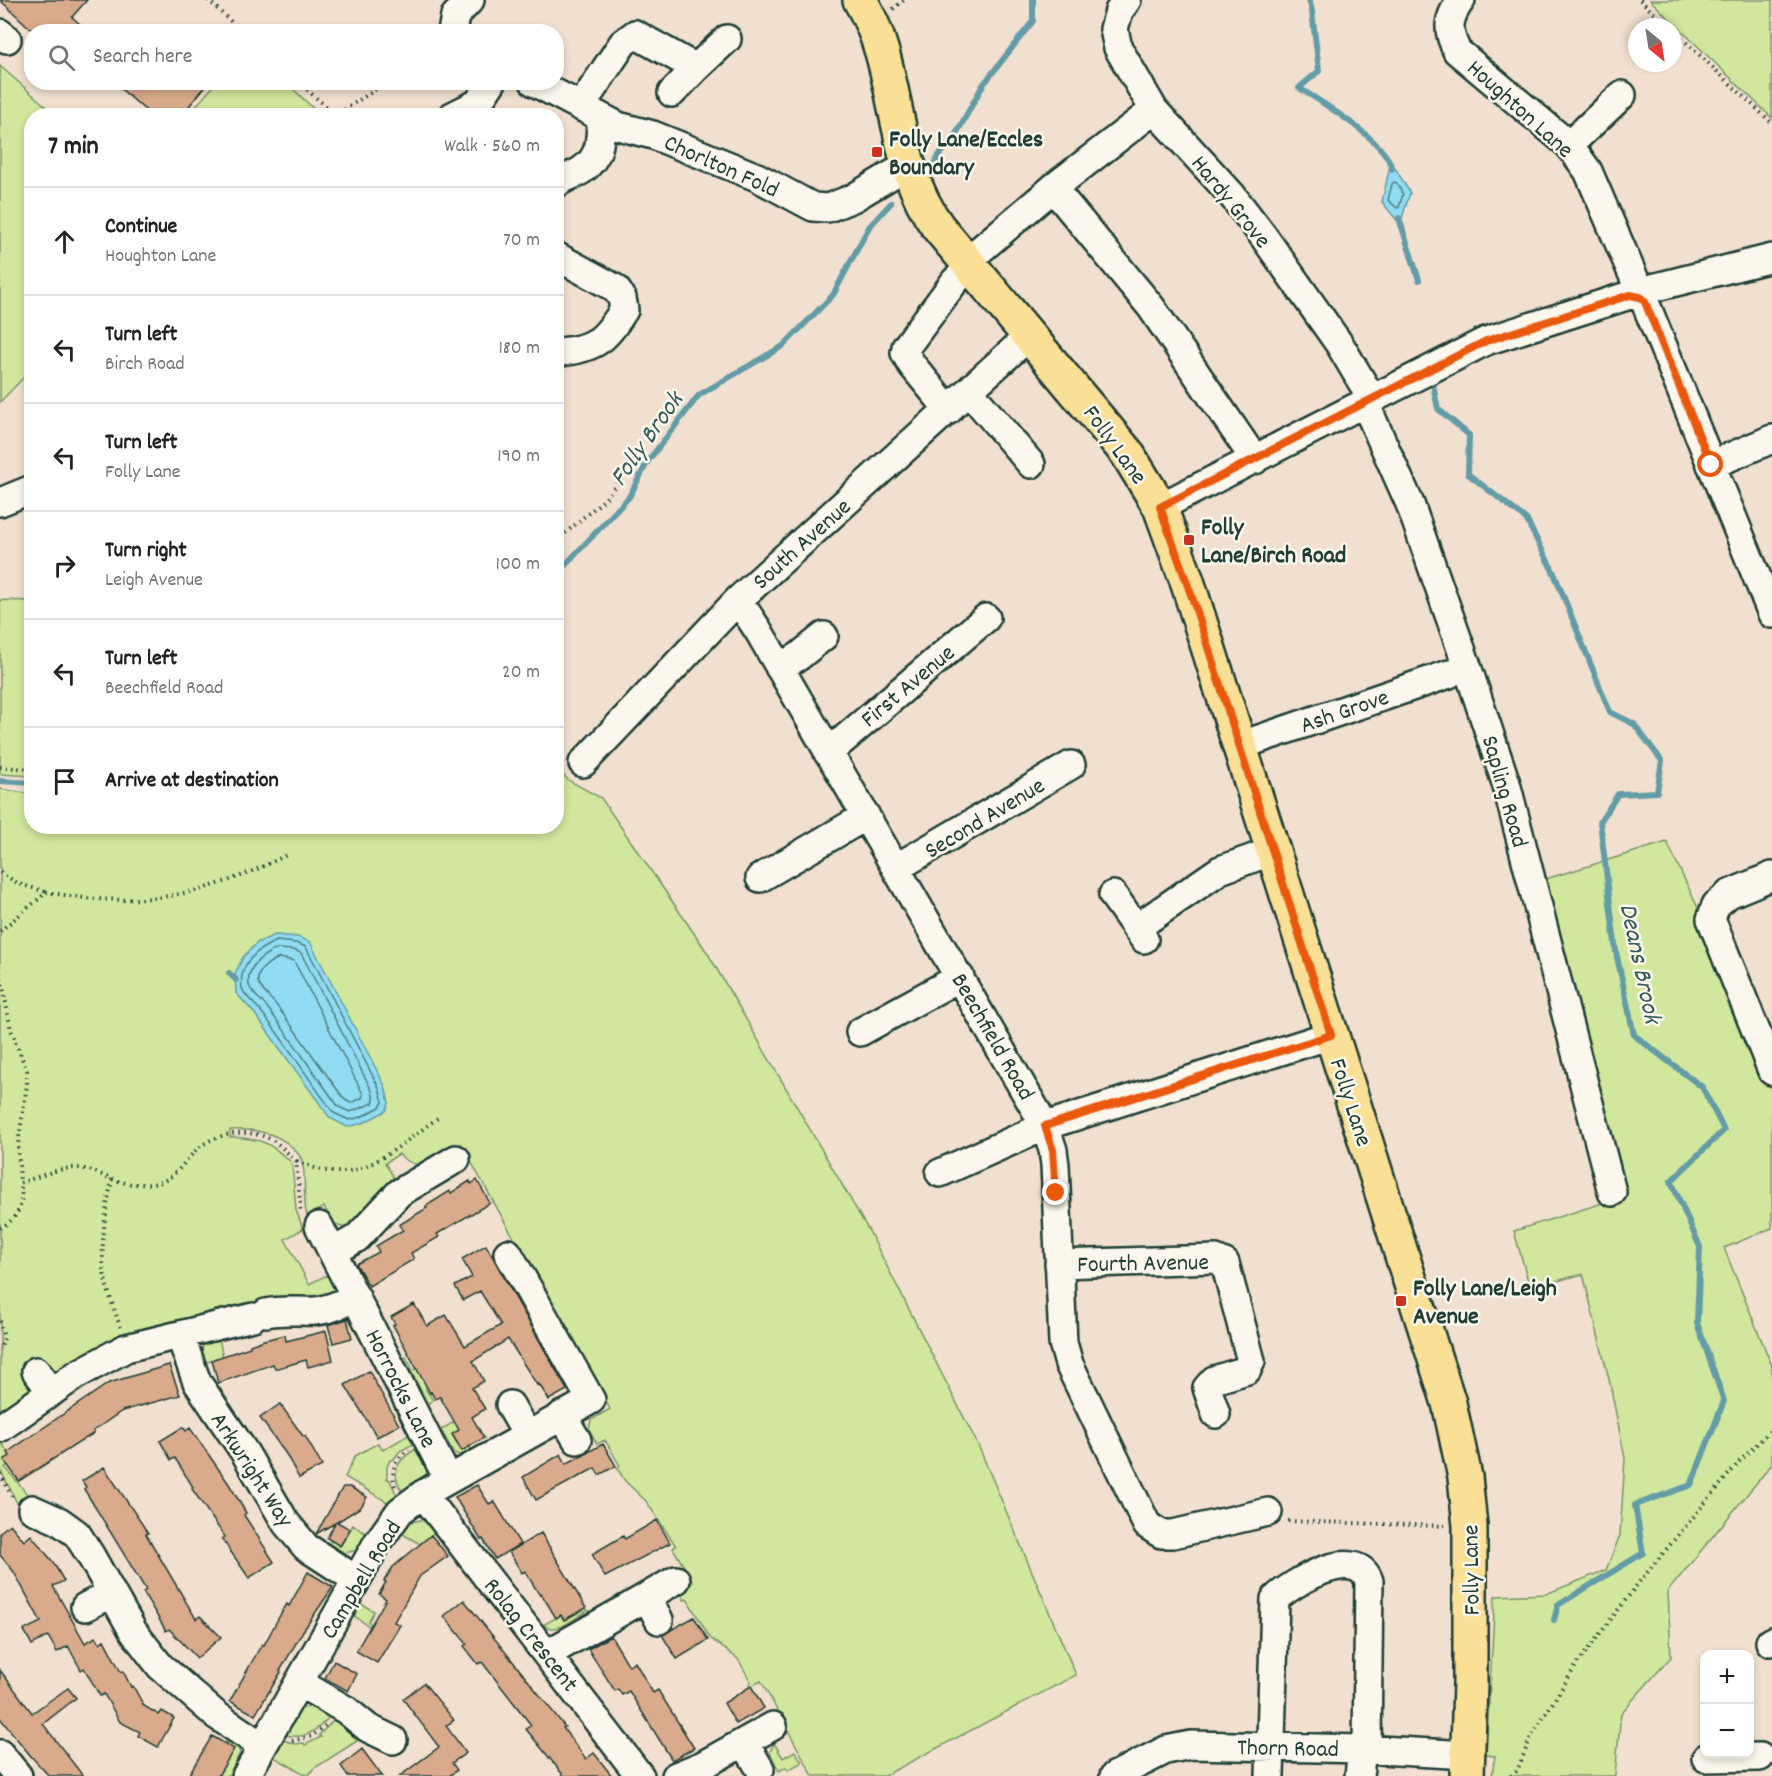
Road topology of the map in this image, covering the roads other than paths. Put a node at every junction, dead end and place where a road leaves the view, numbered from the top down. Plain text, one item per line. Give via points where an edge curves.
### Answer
1 (470, 0) edge
2 (860, 0) edge
3 (1127, 0) edge
4 (1461, 0) edge
5 (454, 24) edge
6 (727, 39) dead end
7 (696, 68) junction
8 (487, 90) edge
9 (549, 90) edge
10 (672, 93) dead end
11 (1622, 95) dead end
12 (468, 108) edge
13 (1154, 110) junction
14 (591, 112) junction
15 (1569, 145) junction
16 (908, 165) junction
17 (564, 178) edge
18 (1053, 188) junction
19 (1772, 258) edge
20 (564, 260) edge
21 (969, 264) junction
22 (1640, 297) junction
23 (1030, 335) junction
24 (564, 352) edge
25 (969, 391) junction
26 (1369, 401) junction
27 (949, 410) junction
28 (1772, 440) edge
29 (1255, 460) junction
30 (1030, 464) dead end
31 (1711, 465) junction
32 (24, 492) edge
33 (0, 502) edge
34 (1160, 507) junction
35 (738, 600) junction
36 (1772, 612) edge
37 (986, 618) dead end
38 (824, 636) dead end
39 (779, 666) junction
40 (1449, 674) dead end
41 (1239, 746) junction
42 (828, 753) junction
43 (583, 763) dead end
44 (1071, 765) dead end
45 (866, 816) junction
46 (1273, 851) junction
47 (896, 868) junction
48 (1772, 876) edge
49 (760, 878) dead end
50 (1113, 895) dead end
51 (960, 977) junction
52 (860, 1032) dead end
53 (1331, 1035) junction
54 (1772, 1071) edge
55 (1045, 1126) junction
56 (456, 1159) dead end
57 (940, 1173) dead end
58 (1612, 1191) dead end
59 (319, 1226) road end
60 (333, 1252) junction
61 (508, 1253) dead end
62 (1059, 1264) junction
63 (356, 1297) junction
64 (180, 1335) junction
65 (510, 1405) dead end
66 (1216, 1414) dead end
67 (562, 1415) junction
68 (0, 1428) edge
69 (527, 1435) junction
70 (577, 1440) dead end
71 (448, 1479) junction
72 (416, 1499) junction
73 (32, 1509) dead end
74 (1268, 1512) road end
75 (356, 1579) junction
76 (676, 1580) dead end
77 (112, 1593) junction
78 (85, 1607) dead end
79 (547, 1654) junction
80 (300, 1683) junction
81 (773, 1726) dead end
82 (266, 1739) junction
83 (393, 1740) dead end
84 (745, 1743) junction
85 (1271, 1748) junction
86 (1365, 1749) junction
87 (0, 1754) edge
88 (1760, 1757) dead end
89 (1706, 1758) dead end
90 (1467, 1766) edge
91 (1733, 1767) edge
92 (760, 1769) dead end
93 (18, 1776) edge
94 (246, 1776) edge
95 (640, 1776) edge
96 (676, 1776) edge
97 (1114, 1776) edge
98 (1270, 1776) edge
99 (1359, 1776) edge

1 - 5 street via 455,16
2 - 16 main road, Folly Lane via 882,49
3 - 13 street, Hardy Grove via 1114,29 1118,48
4 - 15 street, Houghton Lane via 1449,26 1457,51
6 - 7 street
7 - 10 street
7 - 14 street via 634,34 623,44
8 - 12 street via 478,103
9 - 14 street, Chorlton Fold
11 - 15 street
13 - 18 street
13 - 26 street, Hardy Grove via 1251,220 1340,345
14 - 16 street, Chorlton Fold via 618,126 653,135 757,177 813,207 828,208 853,198
14 - 17 street via 600,150 581,170
15 - 22 street, Houghton Lane via 1598,192
16 - 21 main road, Folly Lane via 927,210
18 - 21 street
18 - 29 street via 1151,307
19 - 22 street via 1652,288
20 - 24 street via 615,288 624,310 599,342 583,350
21 - 23 main road, Folly Lane
21 - 27 street via 905,353
22 - 26 street via 1630,295 1486,341
22 - 31 street, Houghton Lane
23 - 25 street, South Avenue
23 - 34 main road, Folly Lane via 1127,453
25 - 27 street, South Avenue
25 - 30 street
26 - 29 street
26 - 58 street, Sapling Road via 1410,504 1506,783
27 - 35 street, South Avenue
28 - 31 street
29 - 34 street
31 - 36 street, Houghton Lane
32 - 33 street
34 - 41 main road, Folly Lane
35 - 39 street, Beechfield Road
35 - 43 street, South Avenue
37 - 42 street, First Avenue
38 - 39 street via 798,657
39 - 42 street, Beechfield Road
40 - 41 street, Ash Grove
41 - 46 main road, Folly Lane
42 - 45 street, Beechfield Road
44 - 47 street, Second Avenue
45 - 47 street, Beechfield Road
45 - 49 street
46 - 50 street via 1220,870 1140,933
46 - 53 main road, Folly Lane
47 - 51 street, Beechfield Road
48 - 54 street via 1729,894 1716,905 1711,919
51 - 52 street
51 - 55 street, Beechfield Road
53 - 55 street
53 - 90 main road, Folly Lane via 1452,1413 1465,1477 1470,1526
55 - 57 street
55 - 62 street, Beechfield Road via 1055,1165
56 - 60 street via 405,1175 399,1193 357,1238
59 - 60 street, Horrocks Lane
60 - 63 street, Horrocks Lane
61 - 67 street, Campbell Road via 591,1400
62 - 66 street, Fourth Avenue via 1216,1259 1225,1263 1251,1361 1247,1370 1214,1380 1208,1388
62 - 74 street, Beechfield Road via 1063,1343 1069,1364 1147,1525 1161,1534 1173,1534
63 - 64 street via 326,1309 286,1309
63 - 71 street, Horrocks Lane
64 - 68 street via 126,1348 76,1375 44,1382
64 - 75 street, Arkwright Way via 197,1382 285,1523 306,1547
65 - 69 street
67 - 69 street, Campbell Road
67 - 70 street
69 - 71 street, Campbell Road
71 - 72 street, Campbell Road
72 - 75 street, Campbell Road via 390,1523
72 - 79 street, Rolag Crescent
73 - 77 street via 77,1534
75 - 80 street, Campbell Road
76 - 79 street via 653,1609
77 - 78 street
77 - 82 street via 133,1631 160,1666 216,1715
79 - 95 street, Rolag Crescent
80 - 82 street, Campbell Road
80 - 83 street
81 - 84 street
82 - 94 street, Campbell Road
84 - 92 street
84 - 96 street
85 - 86 street, Thorn Road
85 - 86 street via 1275,1599 1287,1588 1326,1569 1356,1567 1365,1571 1369,1581
85 - 97 street, Thorn Road via 1183,1746 1166,1750
85 - 98 street
86 - 90 street, Thorn Road
86 - 99 street
87 - 93 street
88 - 91 street
89 - 91 street

